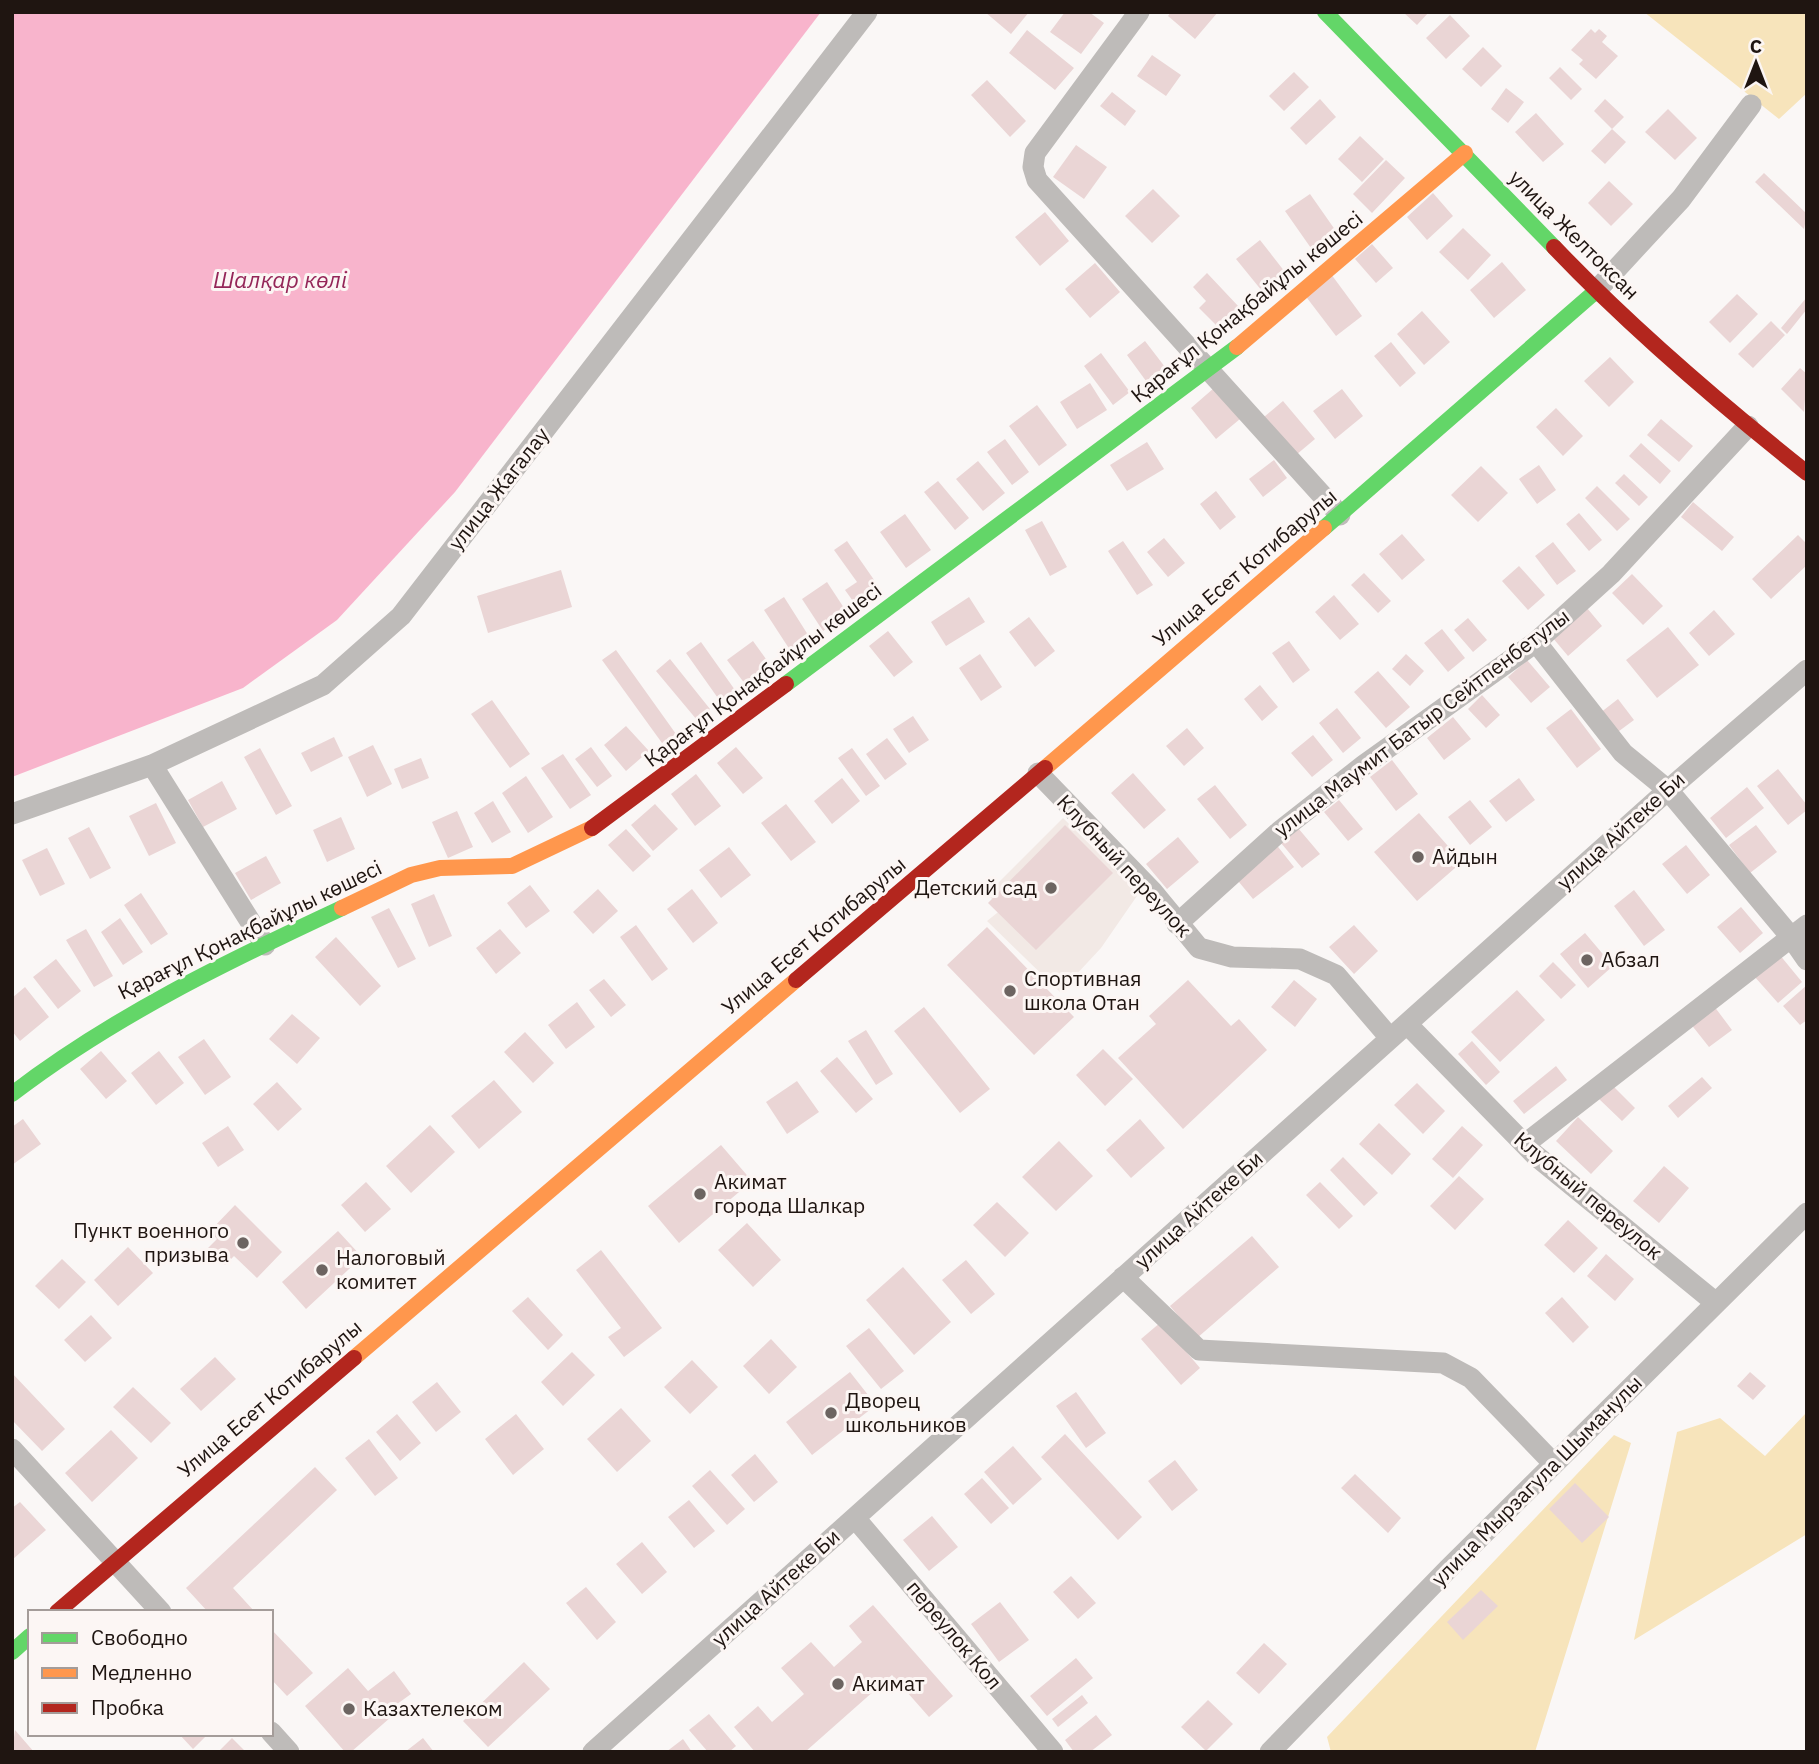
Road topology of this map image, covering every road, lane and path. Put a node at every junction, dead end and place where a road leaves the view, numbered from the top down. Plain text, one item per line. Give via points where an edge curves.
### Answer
1 (867, 12) edge
2 (1139, 12) edge
3 (1325, 12) edge
4 (1751, 106) dead end
5 (1465, 153) junction
6 (1597, 291) junction
7 (1211, 369) junction
8 (1748, 426) junction
9 (1807, 472) edge
10 (1340, 515) junction
11 (1536, 642) junction
12 (1807, 670) edge
13 (152, 765) junction
14 (1038, 773) junction
15 (1668, 789) junction
16 (12, 814) edge
17 (1177, 924) junction
18 (1799, 931) edge
19 (265, 946) junction
20 (1807, 960) edge
21 (1407, 1024) junction
22 (1390, 1038) junction
23 (12, 1094) edge
24 (1525, 1144) junction
25 (1807, 1213) edge
26 (1124, 1277) junction
27 (1716, 1303) junction
28 (12, 1449) edge
29 (1553, 1464) junction
30 (855, 1518) junction
31 (114, 1560) junction
32 (59, 1610) edge
33 (159, 1610) edge
34 (28, 1638) edge
35 (12, 1652) edge
36 (273, 1734) edge
37 (289, 1752) edge
38 (593, 1752) edge
39 (1053, 1752) edge
40 (1270, 1752) edge

1 - 13 street, улица Жагалау via 401,616 323,685
2 - 7 street via 1035,153 1033,167 1037,180
3 - 5 main road, улица Желтоксан
4 - 6 street via 1681,199
5 - 6 main road, улица Желтоксан
5 - 7 main road, Қарағұл Қонақбайұлы көшесі
6 - 8 main road, улица Желтоксан
6 - 10 main road, Улица Есет Котибарулы
7 - 10 street
7 - 19 main road, Қарағұл Қонақбайұлы көшесі via 583,835 512,866 423,870
8 - 9 main road, улица Желтоксан
8 - 11 street, улица Маумит Батыр Сейтпенбетулы via 1611,574
10 - 14 main road, Улица Есет Котибарулы
11 - 15 street via 1623,753
11 - 17 street, улица Маумит Батыр Сейтпенбетулы via 1364,765 1280,831
12 - 15 street, улица Айтеке Би
13 - 16 street, улица Жагалау
13 - 19 street
14 - 17 street, Клубный переулок via 1152,891
14 - 31 main road, Улица Есет Котибарулы
15 - 18 street
15 - 21 street, улица Айтеке Би
17 - 22 street, Клубный переулок via 1199,948 1232,957 1300,958 1336,975
18 - 20 street
18 - 24 street
19 - 23 main road, Қарағұл Қонақбайұлы көшесі via 146,1001 58,1056
21 - 22 street, улица Айтеке Би
21 - 24 street, Клубный переулок
22 - 26 street, улица Айтеке Би
24 - 27 street, Клубный переулок
25 - 27 street, улица Мырзагула Шыманулы
26 - 29 street via 1199,1350 1443,1363 1471,1378
26 - 30 street, улица Айтеке Би
27 - 29 street, улица Мырзагула Шыманулы
28 - 31 street
29 - 40 street, улица Мырзагула Шыманулы
30 - 38 street, улица Айтеке Би
30 - 39 street, переулок Кол
31 - 32 main road, Улица Есет Котибарулы
31 - 33 street
34 - 35 main road
36 - 37 street

